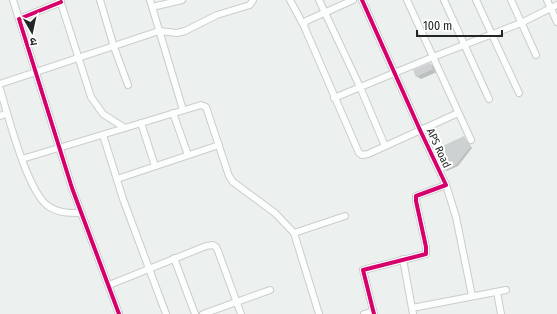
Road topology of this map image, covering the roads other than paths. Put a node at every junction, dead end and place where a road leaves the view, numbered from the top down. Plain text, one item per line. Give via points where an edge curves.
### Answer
1 (13, 0) edge
2 (100, 0) edge
3 (150, 0) edge
4 (182, 0) edge
5 (290, 0) edge
6 (319, 0) edge
7 (353, 0) edge
8 (362, 0) edge
9 (407, 0) edge
10 (444, 0) edge
11 (476, 0) edge
12 (511, 0) edge
13 (546, 0) edge
14 (61, 1) edge
15 (254, 1) edge
16 (557, 5) edge
17 (152, 7) junction
18 (550, 8) junction
19 (325, 12) junction
20 (19, 19) junction
21 (557, 22) edge
22 (521, 23) junction
23 (304, 26) junction
24 (159, 31) junction
25 (492, 34) junction
26 (464, 45) junction
27 (114, 47) junction
28 (536, 55) dead end
29 (79, 57) junction
30 (433, 57) junction
31 (35, 72) junction
32 (394, 73) junction
33 (0, 84) edge
34 (128, 85) dead end
35 (360, 87) junction
36 (0, 89) edge
37 (519, 93) dead end
38 (334, 98) junction
39 (489, 99) dead end
40 (182, 110) junction
41 (7, 113) junction
42 (173, 113) junction
43 (458, 113) junction
44 (0, 116) edge
45 (141, 123) junction
46 (125, 128) junction
47 (420, 130) junction
48 (103, 135) junction
49 (471, 140) dead end
50 (219, 145) junction
51 (385, 146) junction
52 (59, 149) junction
53 (188, 155) junction
54 (22, 159) junction
55 (155, 166) junction
56 (116, 179) junction
57 (446, 185) junction
58 (80, 213) junction
59 (345, 216) dead end
60 (294, 233) junction
61 (174, 258) junction
62 (403, 260) junction
63 (149, 268) junction
64 (109, 285) junction
65 (270, 290) dead end
66 (506, 290) dead end
67 (497, 292) junction
68 (472, 296) junction
69 (236, 302) junction
70 (413, 311) edge
71 (374, 313) edge
72 (119, 314) edge
73 (166, 314) edge
74 (195, 314) edge
75 (204, 314) edge
76 (241, 314) edge
77 (319, 314) edge
78 (364, 314) edge
79 (501, 314) edge

1 - 20 street
2 - 27 street
3 - 17 street
4 - 17 street
5 - 23 street
6 - 19 street
7 - 19 street
8 - 32 street, APS Road
9 - 30 street
10 - 26 street
11 - 25 street
12 - 22 street
13 - 18 street
14 - 20 street
14 - 29 street
15 - 24 street via 185,31
16 - 18 street
17 - 24 street
18 - 21 street
18 - 22 street
19 - 23 street via 306,22
19 - 35 street
20 - 31 street
22 - 25 street
22 - 28 street
23 - 38 street
24 - 27 street
24 - 40 street
25 - 26 street
25 - 37 street
26 - 30 street
26 - 39 street
27 - 29 street
27 - 34 street
29 - 31 street
29 - 46 street via 90,97 103,114
30 - 32 street
30 - 43 street
31 - 33 street
31 - 52 street
32 - 35 street
32 - 47 street, APS Road
35 - 38 street
35 - 51 street
36 - 41 street
38 - 51 street via 359,153 368,154
40 - 42 street
40 - 50 street via 198,105 206,107
41 - 44 street
41 - 54 street
42 - 45 street
42 - 53 street
43 - 47 street
43 - 49 street
45 - 46 street
45 - 55 street
46 - 48 street
47 - 51 street
47 - 57 street, APS Road
48 - 52 street
48 - 56 street
50 - 53 street
50 - 60 street via 233,182 274,213
52 - 54 street
52 - 58 street
53 - 55 street
54 - 58 street via 33,186 47,206 62,213
55 - 56 street
56 - 63 street
57 - 62 street, APS Road via 416,196 427,251 426,254
57 - 68 street via 456,217
58 - 64 street
59 - 60 street
60 - 77 street
61 - 63 street
61 - 69 street via 206,246 216,247
61 - 74 street
62 - 70 street
62 - 71 street, APS Road via 363,270
63 - 64 street
63 - 73 street
64 - 72 street
65 - 69 street
66 - 67 street
67 - 68 street
67 - 79 street
68 - 70 street
69 - 75 street
69 - 76 street
71 - 78 street

